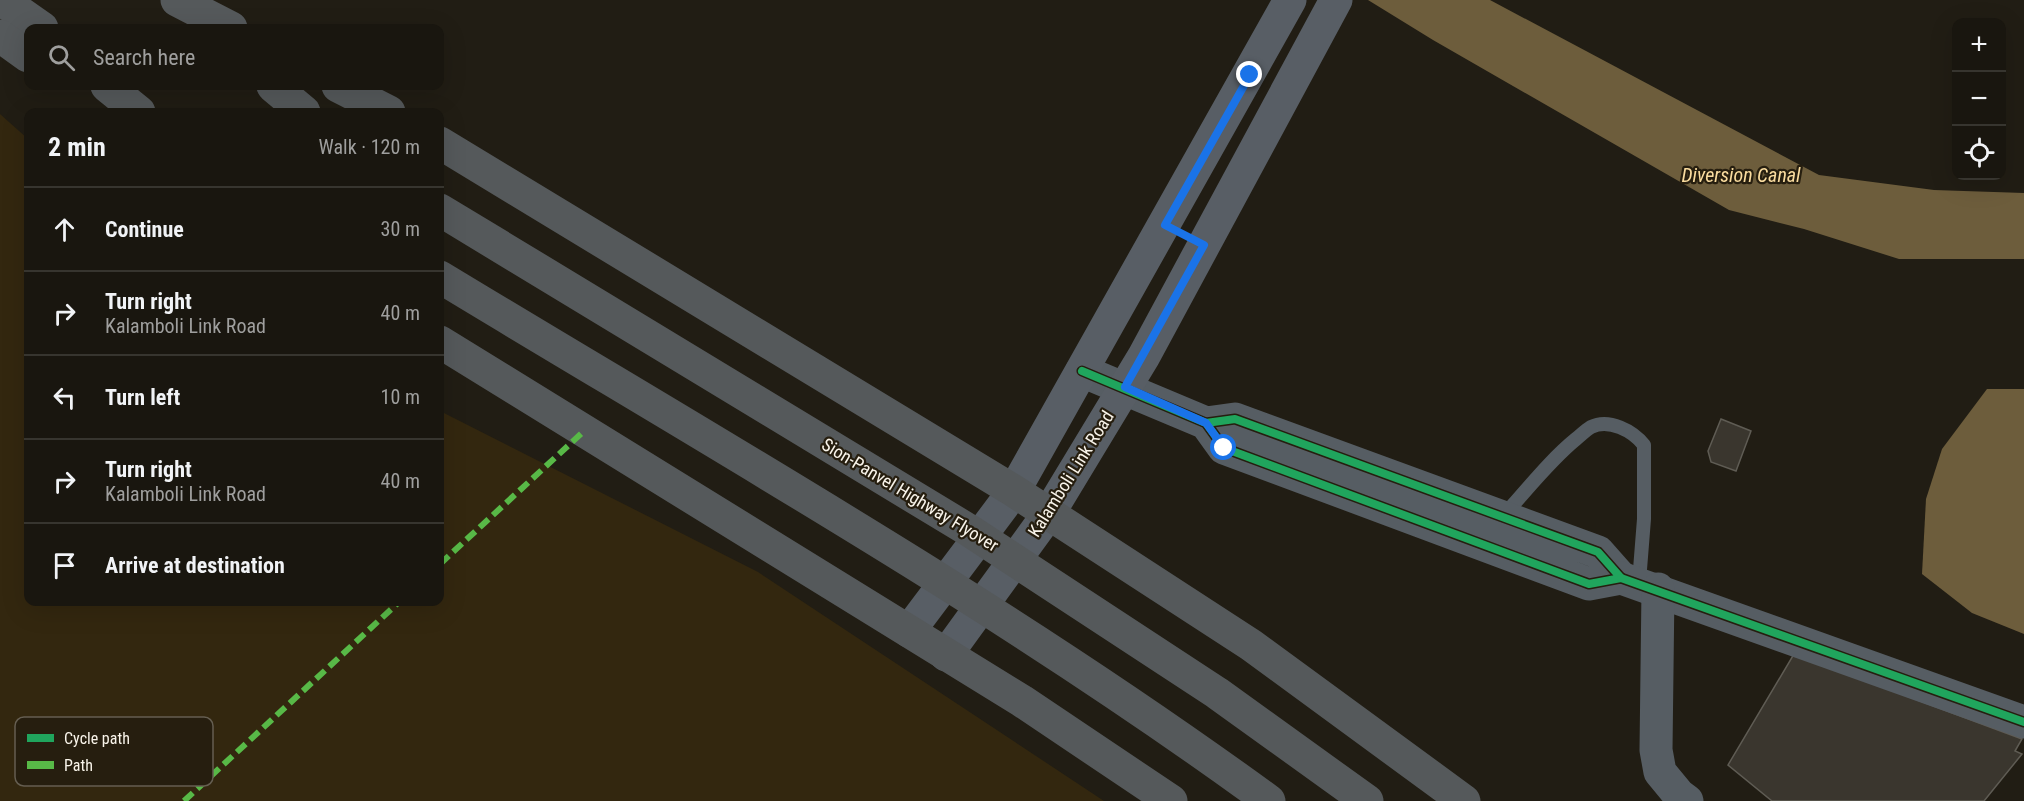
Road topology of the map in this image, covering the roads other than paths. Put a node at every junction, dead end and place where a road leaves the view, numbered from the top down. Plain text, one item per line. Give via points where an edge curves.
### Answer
1 (2, 0) edge
2 (177, 0) edge
3 (1290, 0) edge
4 (1336, 0) edge
5 (36, 24) edge
6 (204, 24) edge
7 (223, 24) edge
8 (0, 36) edge
9 (24, 53) edge
10 (278, 90) edge
11 (346, 90) edge
12 (121, 97) edge
13 (144, 108) edge
14 (299, 108) edge
15 (380, 108) edge
16 (444, 145) edge
17 (444, 212) edge
18 (1165, 225) junction
19 (1204, 245) junction
20 (444, 279) edge
21 (444, 344) edge
22 (1082, 370) junction
23 (1125, 387) junction
24 (1206, 423) junction
25 (1014, 491) junction
26 (1049, 513) junction
27 (1503, 516) junction
28 (1639, 583) junction
29 (909, 631) junction
30 (946, 655) junction
31 (2024, 722) edge
32 (1171, 801) edge
33 (1269, 801) edge
34 (1367, 801) edge
35 (1464, 801) edge
36 (1687, 801) edge

1 - 5 highway
2 - 6 highway
2 - 7 highway
3 - 18 main road
4 - 19 main road, Kalamboli Link Road
8 - 9 highway
10 - 14 highway
11 - 15 highway
12 - 13 highway
16 - 25 highway
17 - 34 highway, Sion-Panvel Highway Flyover, bridge via 970,531 1217,693
18 - 19 main road
18 - 22 main road
19 - 23 main road, Kalamboli Link Road
20 - 33 highway, bridge via 940,579 1184,739
21 - 29 highway
22 - 23 street
22 - 25 main road
23 - 24 street
23 - 26 main road, Kalamboli Link Road
24 - 27 street via 1235,419
24 - 28 street via 1224,448 1589,584
25 - 26 highway
25 - 29 main road
26 - 30 main road, Kalamboli Link Road
26 - 35 highway via 1251,645
27 - 28 street via 1598,552
27 - 28 lane via 1563,450 1591,427 1607,424 1625,429 1644,445
28 - 31 street
28 - 36 street via 1660,772
29 - 30 highway
30 - 32 highway

